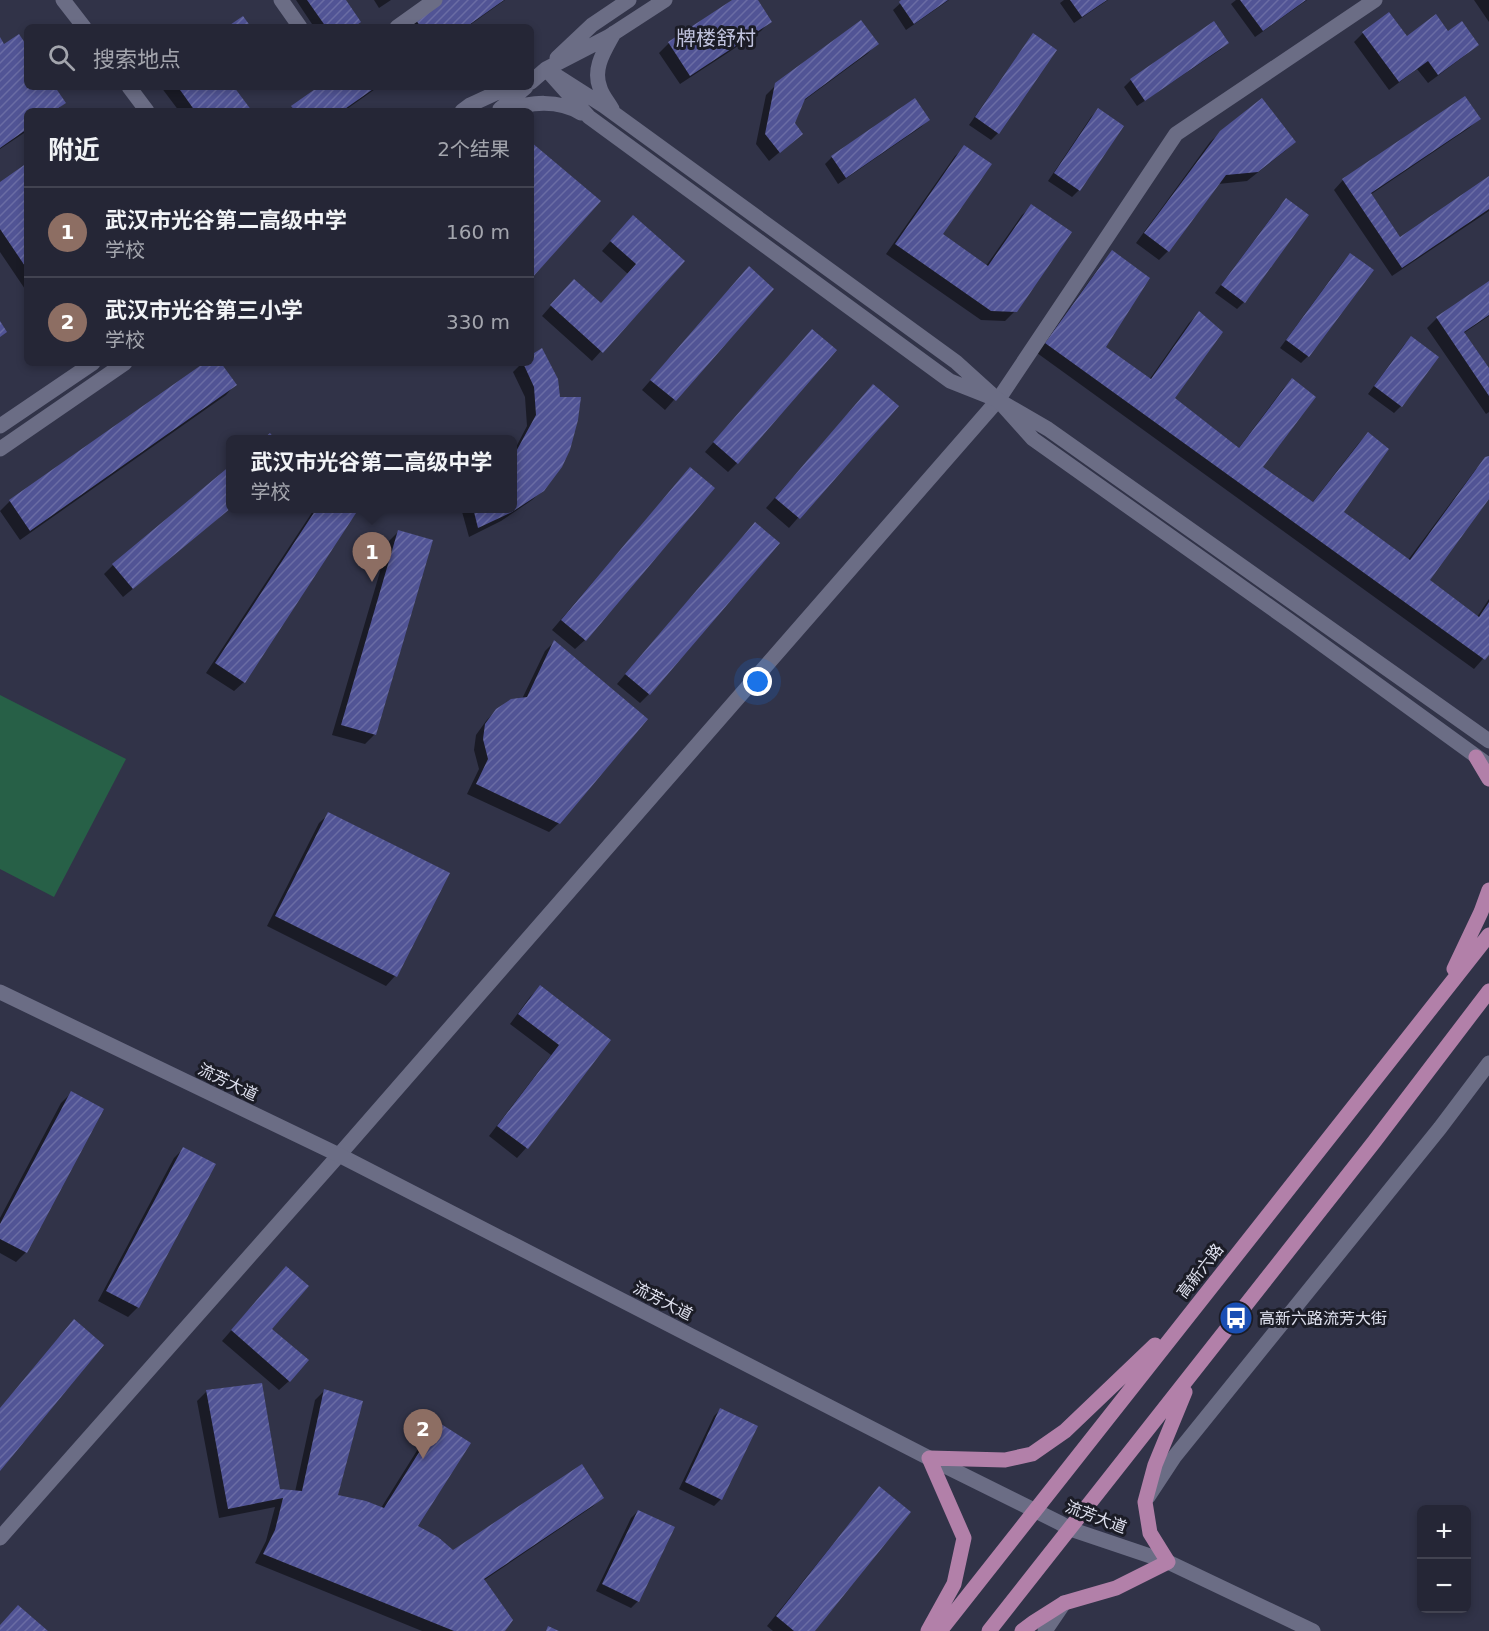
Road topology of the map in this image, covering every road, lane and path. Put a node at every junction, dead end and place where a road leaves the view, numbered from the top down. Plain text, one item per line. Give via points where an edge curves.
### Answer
1 (63, 0) edge
2 (281, 0) edge
3 (435, 0) edge
4 (629, 0) edge
5 (665, 0) edge
6 (1375, 0) edge
7 (82, 24) edge
8 (298, 24) edge
9 (401, 24) edge
10 (614, 33) junction
11 (546, 69) junction
12 (534, 75) edge
13 (534, 79) edge
14 (131, 90) edge
15 (502, 90) edge
16 (522, 90) edge
17 (145, 108) edge
18 (466, 108) edge
19 (501, 108) edge
20 (514, 108) edge
21 (615, 114) junction
22 (597, 123) junction
23 (89, 366) edge
24 (121, 366) edge
25 (998, 400) junction
26 (0, 426) edge
27 (0, 449) edge
28 (1489, 741) edge
29 (1476, 757) junction
30 (1489, 766) edge
31 (1489, 779) edge
32 (1489, 890) edge
33 (1489, 935) edge
34 (1489, 991) edge
35 (0, 992) edge
36 (1443, 993) junction
37 (1489, 1000) edge
38 (1469, 1018) junction
39 (1489, 1063) edge
40 (339, 1155) junction
41 (1196, 1306) junction
42 (1191, 1375) junction
43 (929, 1458) junction
44 (1145, 1502) junction
45 (1034, 1510) junction
46 (1070, 1529) junction
47 (0, 1538) edge
48 (1168, 1562) junction
49 (1064, 1603) junction
50 (928, 1631) edge
51 (940, 1631) edge
52 (989, 1631) edge
53 (1022, 1631) edge
54 (1045, 1631) edge
55 (1313, 1631) edge

1 - 7 main road
2 - 8 main road
3 - 9 main road
4 - 11 main road via 592,25
5 - 10 main road
6 - 25 main road via 1176,134
10 - 11 main road
10 - 21 main road via 596,72 599,87
11 - 12 main road
11 - 13 main road
11 - 21 main road
11 - 22 main road
14 - 17 main road
15 - 18 main road
16 - 19 main road
20 - 22 main road via 557,103
21 - 25 main road via 956,362
22 - 25 main road via 950,381
23 - 26 main road
24 - 27 main road
25 - 28 main road via 1058,436
25 - 29 main road via 1033,439
25 - 40 main road
29 - 30 main road
29 - 31 main road
32 - 36 main road
33 - 36 main road, 高新六路
34 - 38 main road
35 - 40 main road, 流芳大道
36 - 41 main road, 高新六路
37 - 38 main road
38 - 42 main road
39 - 44 main road via 1175,1456
40 - 43 main road, 流芳大道
40 - 47 main road
41 - 43 main road via 1065,1431 1032,1454 1005,1460
41 - 45 main road, 高新六路
42 - 44 main road via 1155,1465
42 - 46 main road
43 - 45 main road, 流芳大道
43 - 50 main road via 964,1538 954,1584
44 - 48 main road via 1150,1533
45 - 46 main road, 流芳大道
45 - 51 main road, 高新六路
46 - 48 main road, 流芳大道
46 - 52 main road
48 - 49 main road via 1116,1588
48 - 55 main road, 流芳大道
49 - 53 main road
49 - 54 main road

